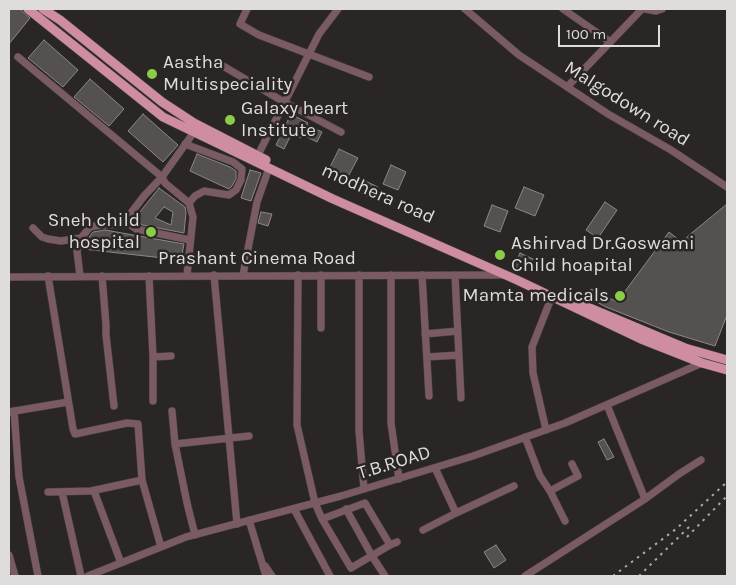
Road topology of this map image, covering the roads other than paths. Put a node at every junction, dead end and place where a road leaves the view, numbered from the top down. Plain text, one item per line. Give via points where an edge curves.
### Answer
1 (28, 9) edge
2 (43, 9) edge
3 (248, 9) edge
4 (338, 9) edge
5 (465, 9) edge
6 (563, 9) edge
7 (643, 9) edge
8 (662, 9) edge
9 (609, 41) junction
10 (309, 54) junction
11 (18, 57) dead end
12 (218, 63) dead end
13 (368, 77) dead end
14 (567, 86) junction
15 (284, 102) junction
16 (194, 132) junction
17 (342, 132) dead end
18 (185, 144) junction
19 (256, 158) junction
20 (269, 168) junction
21 (162, 177) junction
22 (726, 184) edge
23 (188, 204) junction
24 (129, 224) junction
25 (33, 228) dead end
26 (81, 238) junction
27 (190, 240) junction
28 (187, 275) junction
29 (214, 275) junction
30 (243, 275) junction
31 (298, 275) junction
32 (321, 275) junction
33 (359, 275) junction
34 (391, 275) junction
35 (422, 275) junction
36 (455, 275) junction
37 (506, 275) junction
38 (48, 276) junction
39 (80, 276) junction
40 (102, 276) junction
41 (149, 276) junction
42 (9, 277) edge
43 (552, 296) junction
44 (321, 328) dead end
45 (458, 331) junction
46 (425, 334) junction
47 (459, 355) junction
48 (171, 356) dead end
49 (153, 357) junction
50 (426, 357) junction
51 (727, 360) edge
52 (702, 363) junction
53 (727, 370) edge
54 (429, 396) dead end
55 (461, 398) dead end
56 (153, 401) dead end
57 (68, 402) junction
58 (607, 404) junction
59 (114, 406) dead end
60 (172, 411) dead end
61 (12, 412) edge
62 (546, 430) junction
63 (249, 436) dead end
64 (524, 437) junction
65 (229, 438) junction
66 (175, 444) junction
67 (701, 460) dead end
68 (572, 464) dead end
69 (435, 468) junction
70 (399, 479) junction
71 (142, 480) junction
72 (514, 486) dead end
73 (361, 490) junction
74 (94, 491) junction
75 (550, 491) junction
76 (48, 492) dead end
77 (62, 492) junction
78 (645, 498) junction
79 (315, 503) junction
80 (365, 503) junction
81 (294, 509) junction
82 (346, 509) junction
83 (456, 513) junction
84 (322, 519) junction
85 (249, 520) junction
86 (565, 521) dead end
87 (237, 524) junction
88 (423, 530) dead end
89 (195, 535) junction
90 (161, 547) junction
91 (9, 554) edge
92 (372, 556) junction
93 (262, 562) junction
94 (121, 563) junction
95 (15, 576) edge
96 (38, 576) edge
97 (81, 576) edge
98 (88, 576) edge
99 (266, 576) edge
100 (272, 576) edge
101 (330, 576) edge
102 (385, 576) edge
103 (526, 576) edge

1 - 16 main road via 162,117
2 - 19 main road, modhera road via 162,102
3 - 10 street via 240,24 259,35
4 - 10 street
5 - 14 street, Malgodown road via 519,55
6 - 9 street
7 - 8 street
7 - 9 street
9 - 14 street
10 - 13 street
10 - 15 street
11 - 21 street
12 - 15 street
14 - 22 street, Malgodown road
15 - 17 street
15 - 19 street
16 - 18 street
16 - 19 main road
18 - 21 street
18 - 23 street via 233,162 242,170 236,190 229,195 204,191
19 - 20 main road
19 - 51 main road, modhera road via 578,303 685,348
20 - 30 street via 256,202
20 - 37 main road
21 - 23 street
21 - 24 street via 131,213
23 - 27 street via 194,217
24 - 26 street via 90,227
24 - 27 street via 136,229
25 - 26 street via 48,239
26 - 39 street via 77,251
27 - 28 street
28 - 29 street, Prashant Cinema Road
28 - 41 street, Prashant Cinema Road
29 - 30 street, Prashant Cinema Road
29 - 65 street
30 - 31 street, Prashant Cinema Road
31 - 32 street, Prashant Cinema Road
31 - 79 street via 297,425
32 - 33 street, Prashant Cinema Road
32 - 44 street
33 - 34 street, Prashant Cinema Road
33 - 73 street
34 - 35 street, Prashant Cinema Road
34 - 70 street via 391,423
35 - 36 street, Prashant Cinema Road
35 - 46 street
36 - 37 street, Prashant Cinema Road
36 - 45 street
37 - 43 main road
38 - 39 street, Prashant Cinema Road
38 - 42 street, Prashant Cinema Road
38 - 57 street
39 - 40 street, Prashant Cinema Road
40 - 41 street, Prashant Cinema Road
40 - 59 street
41 - 49 street
43 - 52 main road via 640,339
43 - 62 street via 532,348 533,373
45 - 46 street
45 - 47 street
46 - 50 street
47 - 50 street
47 - 55 street
48 - 49 street
49 - 56 street
50 - 54 street
52 - 53 main road
52 - 58 street, T.B.ROAD
57 - 61 street
57 - 71 street via 75,434 128,423 138,424
58 - 62 street, T.B.ROAD
58 - 78 street
60 - 66 street
61 - 96 street via 18,477
62 - 64 street, T.B.ROAD
63 - 65 street
64 - 69 street, T.B.ROAD
64 - 75 street via 540,476
65 - 66 street
65 - 87 street
66 - 89 street
67 - 78 street
68 - 75 street via 578,476
69 - 70 street, T.B.ROAD
69 - 83 street
70 - 73 street, T.B.ROAD
71 - 74 street
71 - 90 street
72 - 83 street
73 - 79 street, T.B.ROAD
73 - 80 street
74 - 77 street
74 - 94 street
75 - 86 street
76 - 77 street
77 - 97 street
78 - 103 street
79 - 81 street, T.B.ROAD
79 - 84 street
80 - 82 street
80 - 92 street via 394,544
81 - 85 street, T.B.ROAD
81 - 101 street
82 - 84 street
82 - 92 street
83 - 88 street
84 - 92 street via 351,568
85 - 87 street, T.B.ROAD
85 - 93 street
87 - 89 street, T.B.ROAD
89 - 90 street, T.B.ROAD
90 - 94 street, T.B.ROAD
91 - 95 street
92 - 102 street
93 - 99 street
93 - 100 street
94 - 98 street, T.B.ROAD

